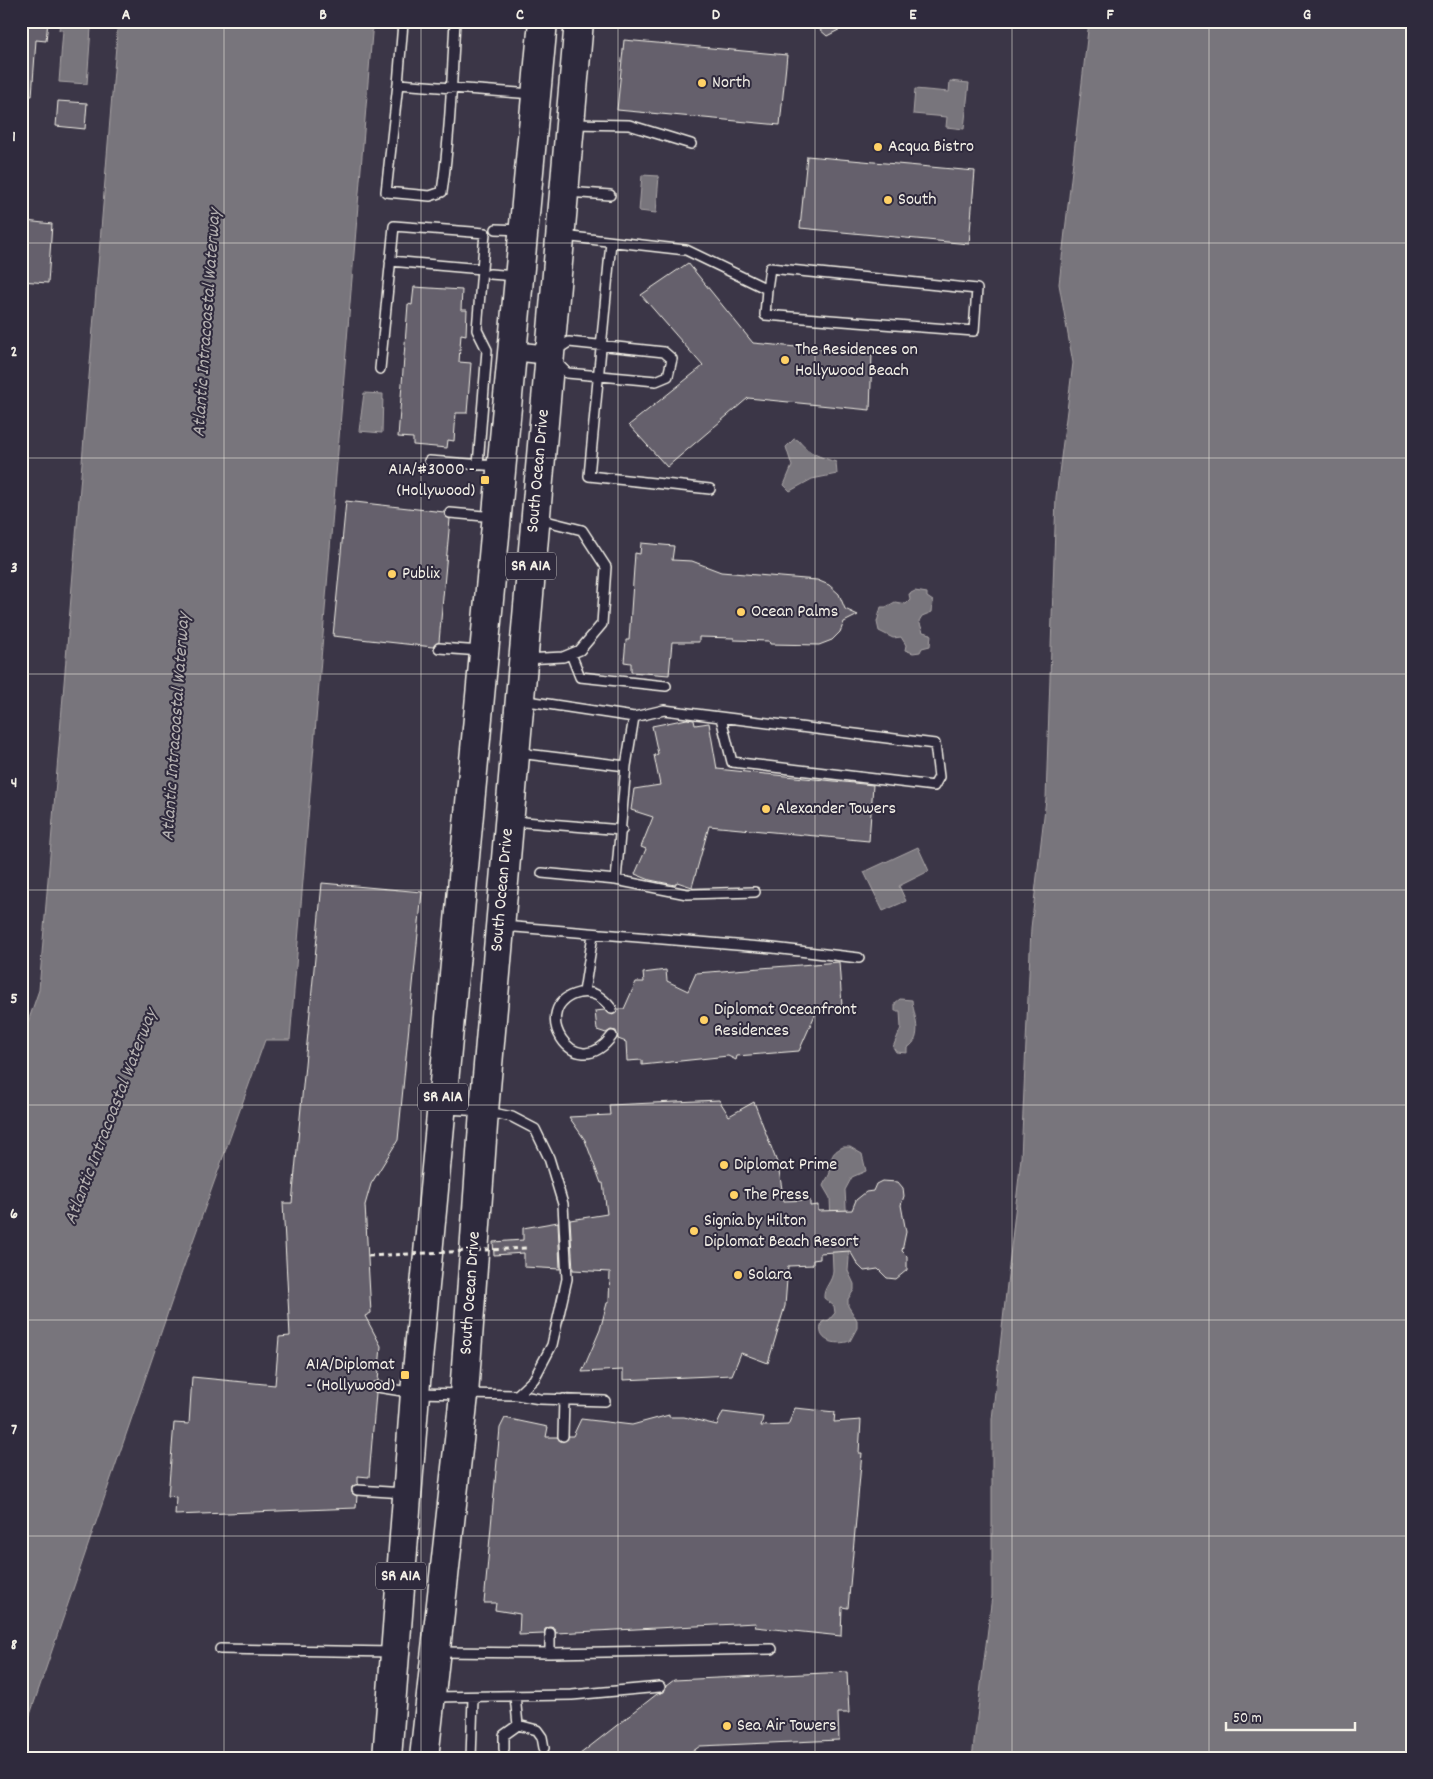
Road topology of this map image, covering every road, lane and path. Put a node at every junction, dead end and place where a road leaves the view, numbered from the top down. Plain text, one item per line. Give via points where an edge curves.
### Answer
1 (455, 21) edge
2 (543, 21) edge
3 (579, 21) edge
4 (404, 23) dead end
5 (398, 84) junction
6 (451, 88) junction
7 (536, 95) junction
8 (570, 124) junction
9 (691, 144) dead end
10 (564, 192) junction
11 (610, 194) dead end
12 (496, 229) dead end
13 (524, 230) junction
14 (560, 236) junction
15 (611, 242) junction
16 (390, 261) junction
17 (486, 272) junction
18 (520, 276) junction
19 (768, 289) junction
20 (603, 346) junction
21 (500, 351) junction
22 (549, 355) junction
23 (380, 369) dead end
24 (599, 375) junction
25 (429, 462) dead end
26 (490, 466) junction
27 (710, 488) dead end
28 (450, 512) dead end
29 (498, 518) junction
30 (535, 518) junction
31 (439, 648) dead end
32 (485, 651) junction
33 (571, 654) junction
34 (523, 659) junction
35 (666, 686) dead end
36 (520, 700) junction
37 (634, 718) junction
38 (721, 718) junction
39 (515, 753) junction
40 (626, 766) junction
41 (471, 801) junction
42 (509, 821) junction
43 (622, 830) junction
44 (505, 866) junction
45 (542, 873) dead end
46 (616, 880) junction
47 (755, 892) dead end
48 (500, 926) junction
49 (593, 935) junction
50 (859, 958) dead end
51 (584, 992) junction
52 (612, 1009) dead end
53 (612, 1036) dead end
54 (442, 1109) junction
55 (484, 1111) junction
56 (526, 1248) dead end
57 (368, 1256) dead end
58 (377, 1388) dead end
59 (415, 1394) junction
60 (464, 1395) junction
61 (517, 1395) junction
62 (564, 1400) junction
63 (606, 1401) dead end
64 (563, 1436) dead end
65 (357, 1490) dead end
66 (408, 1493) junction
67 (550, 1633) dead end
68 (220, 1649) dead end
69 (772, 1649) dead end
70 (395, 1652) junction
71 (436, 1652) junction
72 (550, 1653) junction
73 (660, 1687) dead end
74 (515, 1696) junction
75 (431, 1697) junction
76 (473, 1698) junction
77 (518, 1725) junction
78 (544, 1748) dead end
79 (504, 1749) dead end
80 (387, 1758) edge
81 (424, 1758) edge
82 (471, 1758) edge

1 - 6 lane
2 - 7 main road, South Ocean Drive / SR A1A
3 - 8 main road, South Ocean Drive / SR A1A
4 - 5 lane
5 - 6 lane
5 - 6 lane via 386,192 430,196 442,192
6 - 7 lane
7 - 13 main road, South Ocean Drive / SR A1A
8 - 9 lane via 629,125
8 - 10 main road, South Ocean Drive / SR A1A
10 - 11 lane
10 - 14 main road, South Ocean Drive / SR A1A
12 - 13 lane
13 - 18 main road, South Ocean Drive / SR A1A
14 - 15 lane
14 - 22 main road, South Ocean Drive / SR A1A
15 - 19 lane via 686,250
15 - 20 lane
16 - 17 lane
16 - 17 lane via 394,226 485,233
16 - 23 lane
17 - 18 lane
17 - 21 lane via 477,330
18 - 21 main road, South Ocean Drive / SR A1A
19 - 19 lane via 765,315 974,331 978,289 770,268
20 - 22 lane via 569,342
20 - 24 lane
20 - 24 lane via 664,352 672,359 668,376 656,381
21 - 22 street
21 - 26 main road, South Ocean Drive / SR A1A
22 - 24 lane via 566,373
22 - 30 main road, South Ocean Drive / SR A1A
24 - 27 lane via 589,476
25 - 26 lane
26 - 29 main road, South Ocean Drive / SR A1A
28 - 29 lane
29 - 32 main road, South Ocean Drive / SR A1A
30 - 33 lane via 582,530 606,567 602,624 580,650
30 - 34 main road, South Ocean Drive / SR A1A
31 - 32 lane
32 - 41 main road, South Ocean Drive / SR A1A
33 - 34 lane
33 - 35 lane via 580,677
34 - 36 main road, South Ocean Drive / SR A1A
36 - 37 lane
36 - 39 main road, South Ocean Drive / SR A1A
37 - 38 lane via 664,710
37 - 40 lane
38 - 38 lane via 935,744 938,777 934,786 732,762
39 - 40 lane
39 - 42 main road, South Ocean Drive / SR A1A
40 - 43 lane
41 - 44 main road via 486,849 496,862
41 - 54 main road, South Ocean Drive / SR A1A
42 - 43 lane
42 - 44 main road, South Ocean Drive / SR A1A
43 - 46 lane
44 - 48 main road, South Ocean Drive / SR A1A
45 - 46 lane
46 - 47 lane via 687,894
48 - 49 lane
48 - 55 main road, South Ocean Drive / SR A1A
49 - 50 lane via 773,948
49 - 51 lane
51 - 52 lane via 603,998
51 - 53 lane via 566,999 556,1015 555,1025 563,1042 570,1049 589,1052 598,1050
54 - 55 lane
54 - 59 main road, South Ocean Drive / SR A1A
55 - 60 main road, South Ocean Drive / SR A1A
55 - 61 lane via 512,1117 535,1128 549,1158 563,1204 567,1279 552,1345 534,1380
56 - 57 path, bridge
58 - 59 lane
59 - 60 lane
59 - 66 main road, South Ocean Drive / SR A1A
60 - 61 lane
60 - 71 main road, South Ocean Drive / SR A1A
61 - 62 lane
62 - 63 lane
62 - 64 lane
65 - 66 lane
66 - 70 main road, South Ocean Drive / SR A1A
67 - 72 lane
68 - 70 lane
69 - 72 lane
70 - 80 main road, South Ocean Drive / SR A1A
71 - 72 lane
71 - 75 main road, South Ocean Drive / SR A1A
73 - 74 lane via 572,1695
74 - 76 lane
74 - 77 lane
75 - 76 lane
75 - 81 main road, South Ocean Drive / SR A1A
76 - 82 lane
77 - 78 lane via 537,1730
77 - 79 lane via 504,1735

